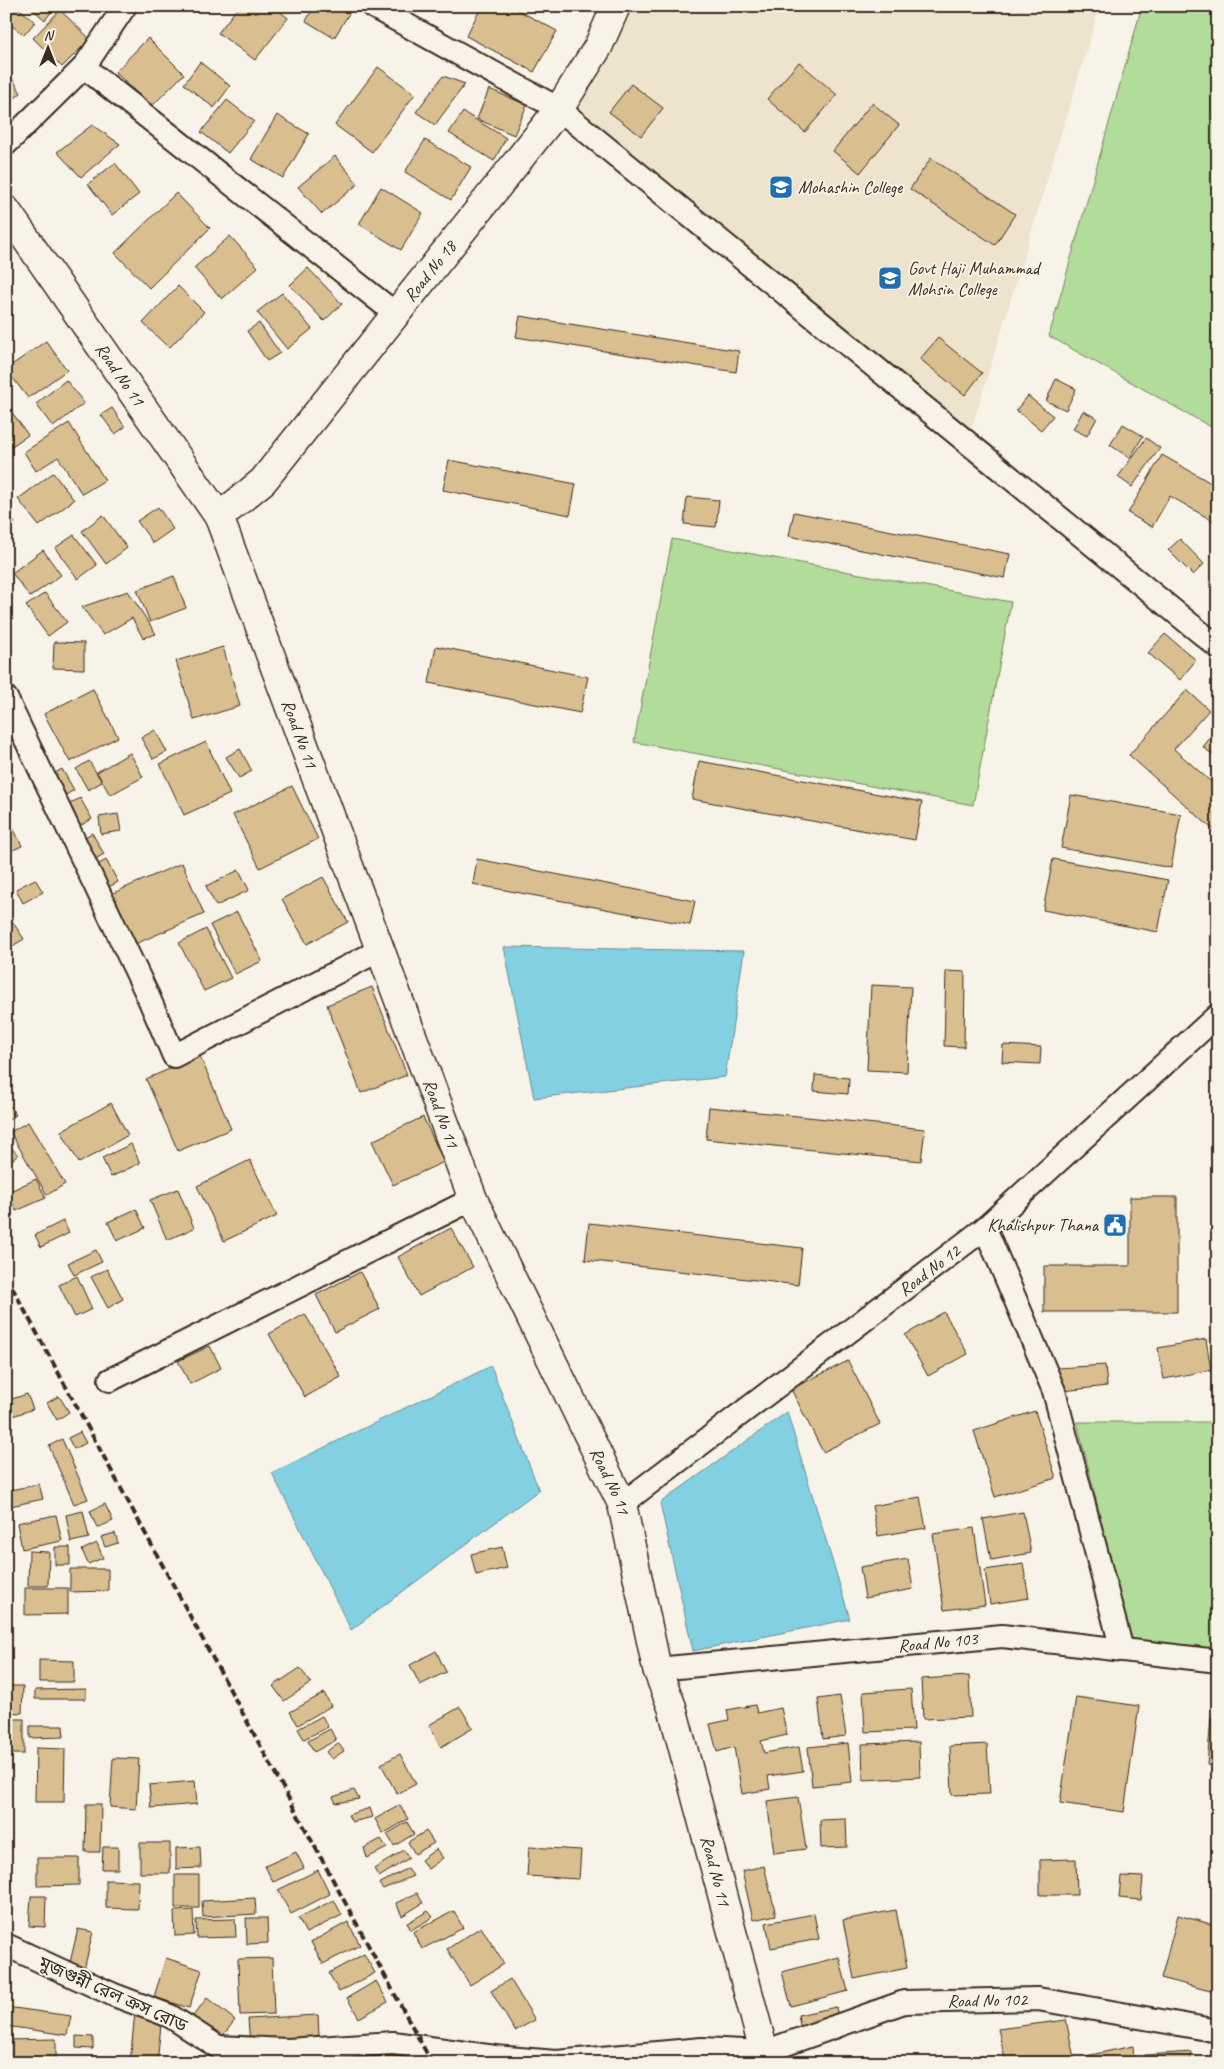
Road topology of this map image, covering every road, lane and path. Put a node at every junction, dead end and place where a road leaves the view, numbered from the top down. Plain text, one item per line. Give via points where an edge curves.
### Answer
1 (125, 6) edge
2 (372, 6) edge
3 (616, 6) edge
4 (84, 66) junction
5 (559, 109) junction
6 (6, 144) edge
7 (6, 210) edge
8 (396, 314) junction
9 (219, 517) junction
10 (1218, 647) edge
11 (6, 698) edge
12 (380, 950) junction
13 (1218, 1015) edge
14 (473, 1199) junction
15 (985, 1228) junction
16 (110, 1380) dead end
17 (622, 1504) junction
18 (1122, 1650) junction
19 (1218, 1661) edge
20 (657, 1669) junction
21 (6, 1945) edge
22 (1218, 2031) edge
23 (216, 2055) edge
24 (766, 2057) edge

1 - 4 street
2 - 5 street
3 - 5 street, Road No 18 via 598,47
4 - 6 street
4 - 8 street
5 - 8 street, Road No 18
5 - 10 street
7 - 9 street, Road No 11
8 - 9 street, Road No 18 via 263,481
9 - 12 street, Road No 11
11 - 12 street via 174,1056
12 - 14 street, Road No 11
13 - 15 street, Road No 12
14 - 16 street
14 - 17 street, Road No 11
15 - 17 street, Road No 12
15 - 18 street via 1054,1392
17 - 20 street, Road No 11
18 - 19 street, Road No 103
18 - 20 street, Road No 103 via 1002,1636
20 - 24 street, Road No 11 via 672,1707
21 - 23 street, মুজগুন্নী রেল ক্রস রোড via 170,2016
22 - 24 street, Road No 102 via 1038,1999 904,2002
23 - 24 street, মুজগুন্নী রেল ক্রস রোড via 393,2043 556,2062 702,2049

